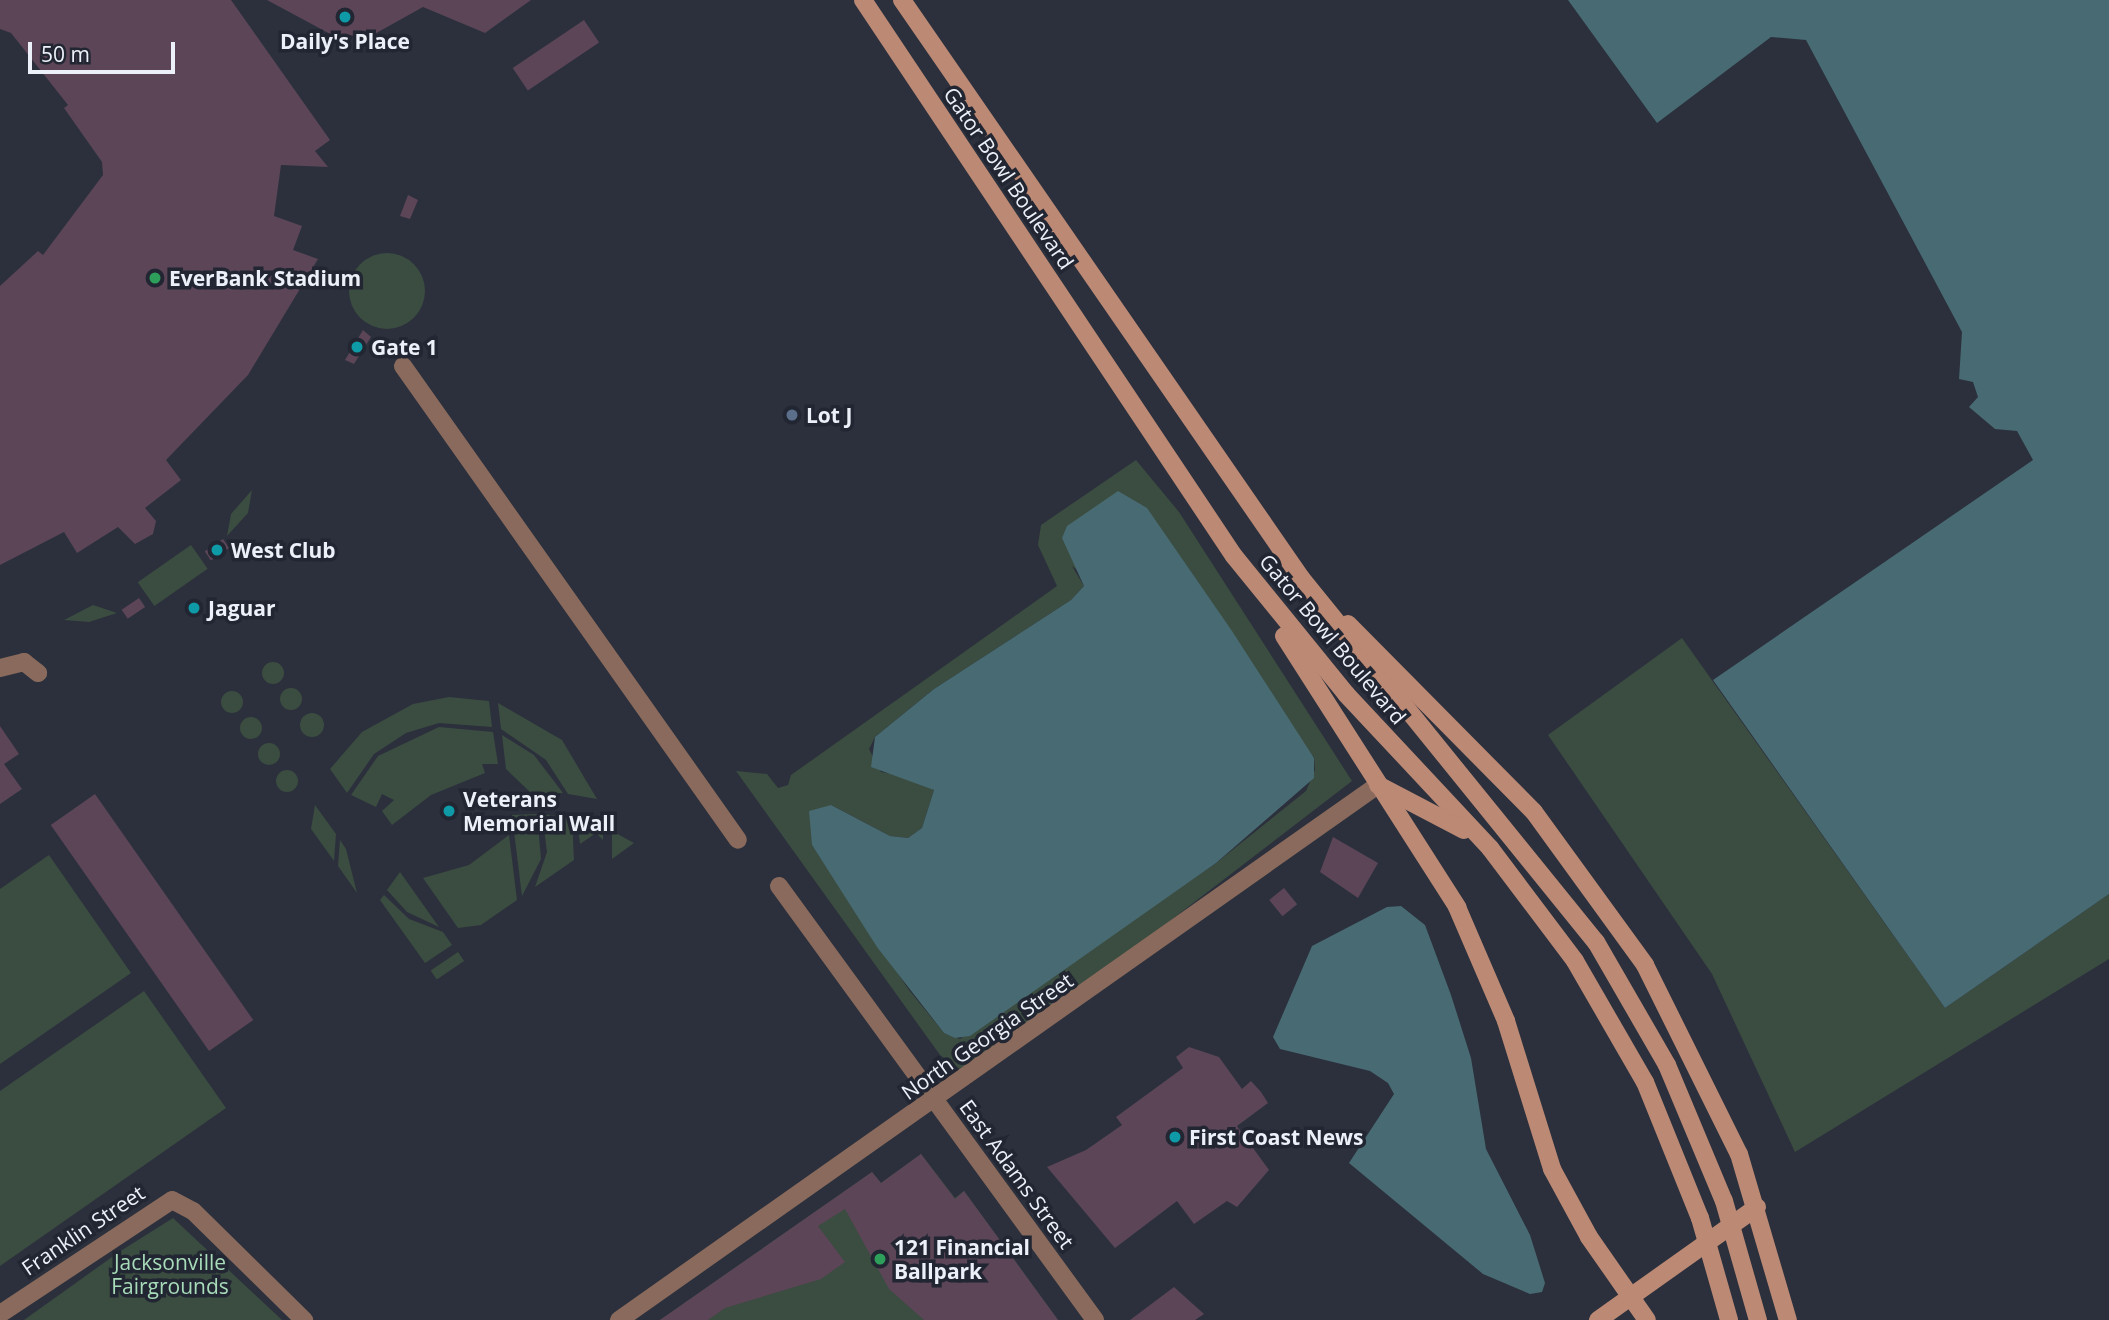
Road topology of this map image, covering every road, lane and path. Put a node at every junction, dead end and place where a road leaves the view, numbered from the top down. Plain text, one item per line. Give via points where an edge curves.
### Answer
1 (863, 0) edge
2 (902, 0) edge
3 (403, 366) dead end
4 (1234, 556) junction
5 (1301, 578) junction
6 (0, 668) edge
7 (38, 673) dead end
8 (1378, 785) junction
9 (738, 840) dead end
10 (1490, 848) junction
11 (779, 886) dead end
12 (935, 1100) junction
13 (1757, 1207) junction
14 (1630, 1296) junction
15 (0, 1314) edge
16 (304, 1320) edge
17 (619, 1320) edge
18 (1095, 1320) edge
19 (1598, 1320) edge
20 (1647, 1320) edge
21 (1729, 1320) edge
22 (1758, 1320) edge
23 (1788, 1320) edge

1 - 4 main road, Gator Bowl Boulevard
2 - 5 main road, Gator Bowl Boulevard
3 - 9 street
4 - 8 main road
4 - 10 main road, Gator Bowl Boulevard via 1338,685
5 - 13 main road via 1494,768 1604,901 1696,1056
5 - 22 main road, Gator Bowl Boulevard, bridge via 1596,942 1667,1065 1724,1200
6 - 7 street via 24,662
8 - 10 main road via 1446,818
8 - 12 street, North Georgia Street
8 - 14 main road via 1466,925 1506,1021 1552,1169
10 - 21 main road, Gator Bowl Boulevard, bridge via 1611,1019 1660,1115 1700,1218
11 - 12 street, East Adams Street
12 - 17 street, North Georgia Street
12 - 18 street, East Adams Street
13 - 14 main road
13 - 23 main road
14 - 19 main road
14 - 20 main road
15 - 16 street, Franklin Street via 172,1200 193,1211

